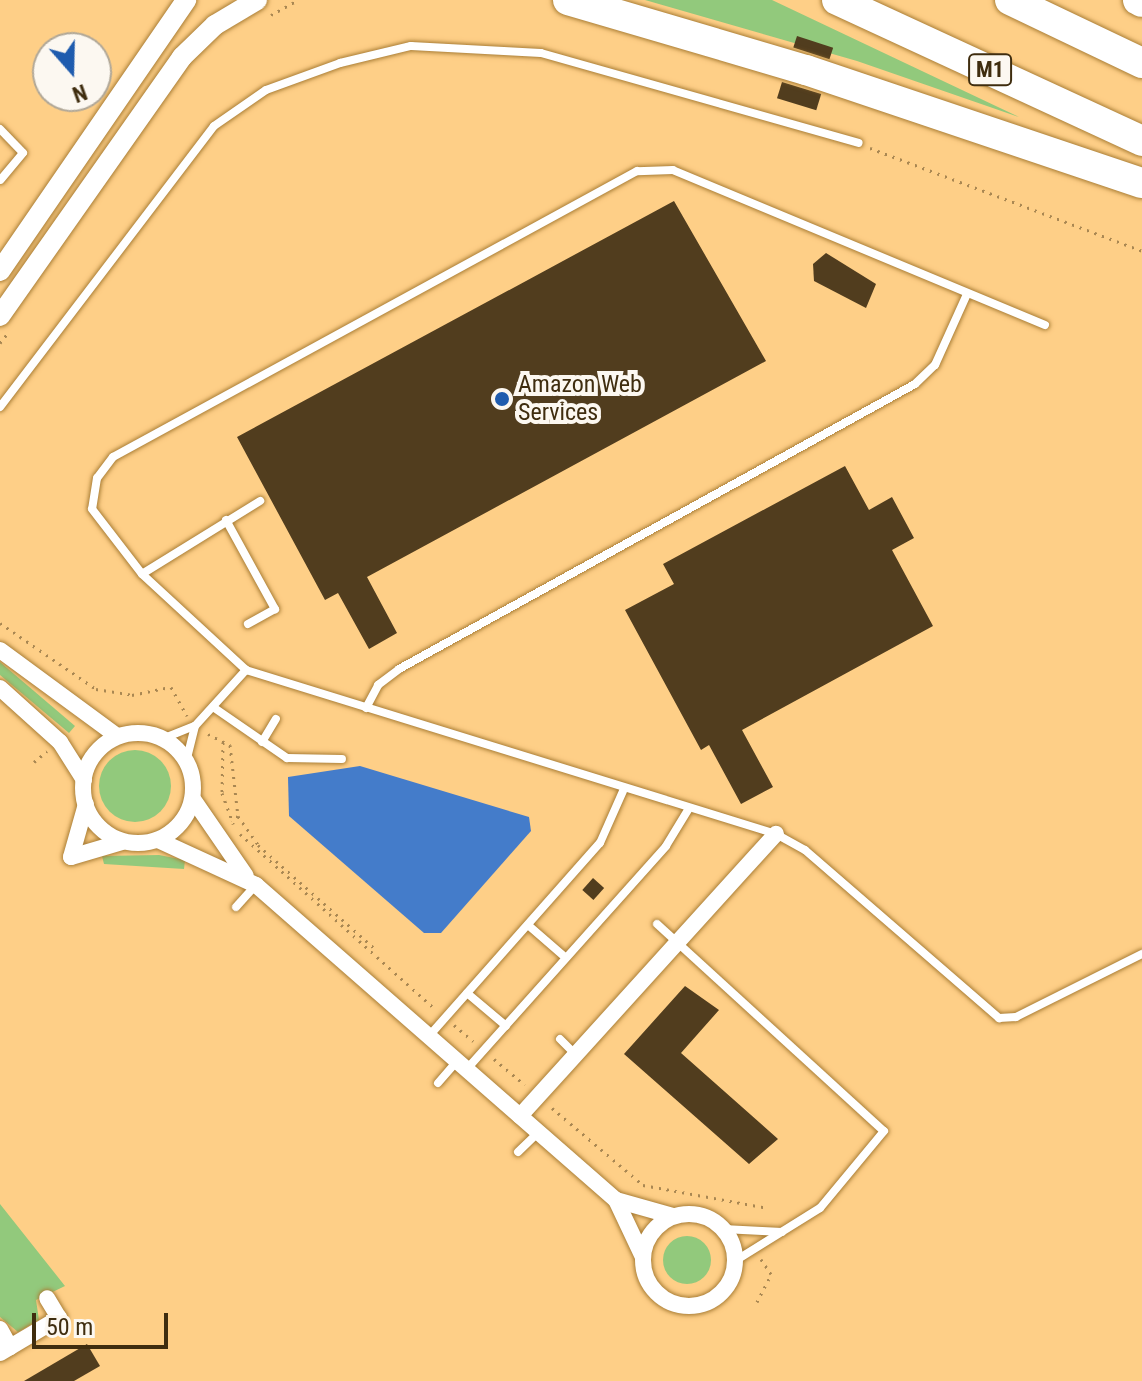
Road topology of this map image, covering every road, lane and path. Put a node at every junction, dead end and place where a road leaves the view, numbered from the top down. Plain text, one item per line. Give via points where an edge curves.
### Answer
1 (186, 0) edge
2 (298, 0) edge
3 (568, 0) edge
4 (837, 0) edge
5 (1010, 0) edge
6 (260, 9) edge
7 (1142, 63) edge
8 (0, 129) edge
9 (1142, 141) edge
10 (859, 143) joint
11 (0, 180) edge
12 (1142, 183) edge
13 (1142, 251) edge
14 (0, 271) edge
15 (967, 294) junction
16 (6, 321) edge
17 (1045, 325) dead end
18 (0, 343) edge
19 (0, 407) edge
20 (260, 501) dead end
21 (226, 520) junction
22 (142, 574) junction
23 (0, 623) edge
24 (248, 624) dead end
25 (0, 650) edge
26 (246, 670) junction
27 (0, 688) edge
28 (213, 707) junction
29 (366, 708) junction
30 (276, 719) dead end
31 (196, 725) junction
32 (117, 736) junction
33 (162, 739) junction
34 (223, 742) junction
35 (262, 742) junction
36 (53, 746) dead end
37 (342, 759) dead end
38 (186, 761) junction
39 (34, 762) dead end
40 (84, 780) junction
41 (623, 791) junction
42 (193, 799) junction
43 (86, 804) junction
44 (688, 810) junction
45 (238, 816) junction
46 (231, 820) junction
47 (220, 825) dead end
48 (776, 834) junction
49 (158, 840) junction
50 (122, 842) junction
51 (253, 883) junction
52 (236, 907) dead end
53 (657, 924) dead end
54 (528, 925) junction
55 (676, 946) junction
56 (373, 947) dead end
57 (1142, 954) edge
58 (566, 958) junction
59 (467, 993) junction
60 (446, 1018) junction
61 (506, 1026) junction
62 (429, 1037) junction
63 (560, 1039) dead end
64 (484, 1050) junction
65 (576, 1056) junction
66 (462, 1066) junction
67 (438, 1083) dead end
68 (538, 1097) junction
69 (520, 1116) junction
70 (539, 1132) junction
71 (518, 1152) dead end
72 (616, 1200) junction
73 (768, 1208) dead end
74 (673, 1216) junction
75 (723, 1229) junction
76 (782, 1232) junction
77 (754, 1249) junction
78 (642, 1255) junction
79 (735, 1261) junction
80 (47, 1298) dead end
81 (757, 1302) dead end
82 (0, 1329) edge
83 (5, 1350) edge

1 - 14 street
2 - 6 path
3 - 12 highway via 806,70
4 - 9 highway, M1
5 - 7 highway
6 - 16 street via 215,25 182,57
8 - 11 lane via 23,153
10 - 13 path
10 - 19 lane via 541,53 411,46 340,63 266,90 214,126
15 - 17 lane
15 - 22 lane via 673,170 637,171 113,457 97,478 92,509
15 - 29 lane via 935,365 915,384 399,669 378,685
16 - 18 path
20 - 21 lane
21 - 22 lane
21 - 24 lane via 275,609
22 - 26 lane
23 - 31 path via 96,689 132,695 171,687
25 - 32 street
26 - 28 lane
26 - 29 lane
27 - 40 street via 60,742
28 - 31 lane
28 - 35 lane
29 - 41 lane
30 - 35 lane
31 - 33 lane
31 - 34 path
31 - 38 lane
32 - 33 street
32 - 40 street via 90,763
33 - 38 street
34 - 45 path via 230,745
34 - 46 path via 220,778
35 - 37 lane via 295,761
36 - 39 path
38 - 42 street
40 - 43 street
41 - 44 lane
41 - 54 lane via 600,843
42 - 49 street
42 - 51 street
43 - 50 street via 94,821
43 - 50 street via 71,857
44 - 48 lane
44 - 58 lane via 666,846
45 - 46 path
45 - 56 path via 258,845
46 - 47 path
46 - 60 path via 253,849
48 - 55 street
48 - 57 lane via 805,850 999,1018 1016,1017
49 - 50 street
49 - 51 street
51 - 52 lane
51 - 62 street
53 - 55 lane
54 - 58 lane
54 - 59 lane
55 - 65 street
55 - 76 lane via 884,1131 820,1208
58 - 61 lane
59 - 60 lane
59 - 61 lane
60 - 62 lane
60 - 64 path
61 - 64 lane
62 - 66 street
63 - 65 lane
64 - 66 lane
64 - 68 path
65 - 68 street
66 - 67 lane
66 - 69 street
68 - 69 street
68 - 73 path via 643,1185
69 - 70 street
70 - 71 lane
70 - 72 street
72 - 74 street
72 - 78 street
74 - 75 street via 700,1215
74 - 78 street via 652,1231
75 - 76 lane
75 - 79 street
76 - 77 lane
77 - 79 lane
77 - 81 path via 771,1274
78 - 79 street via 649,1284 686,1306 726,1288
80 - 83 street via 59,1318
82 - 83 street

